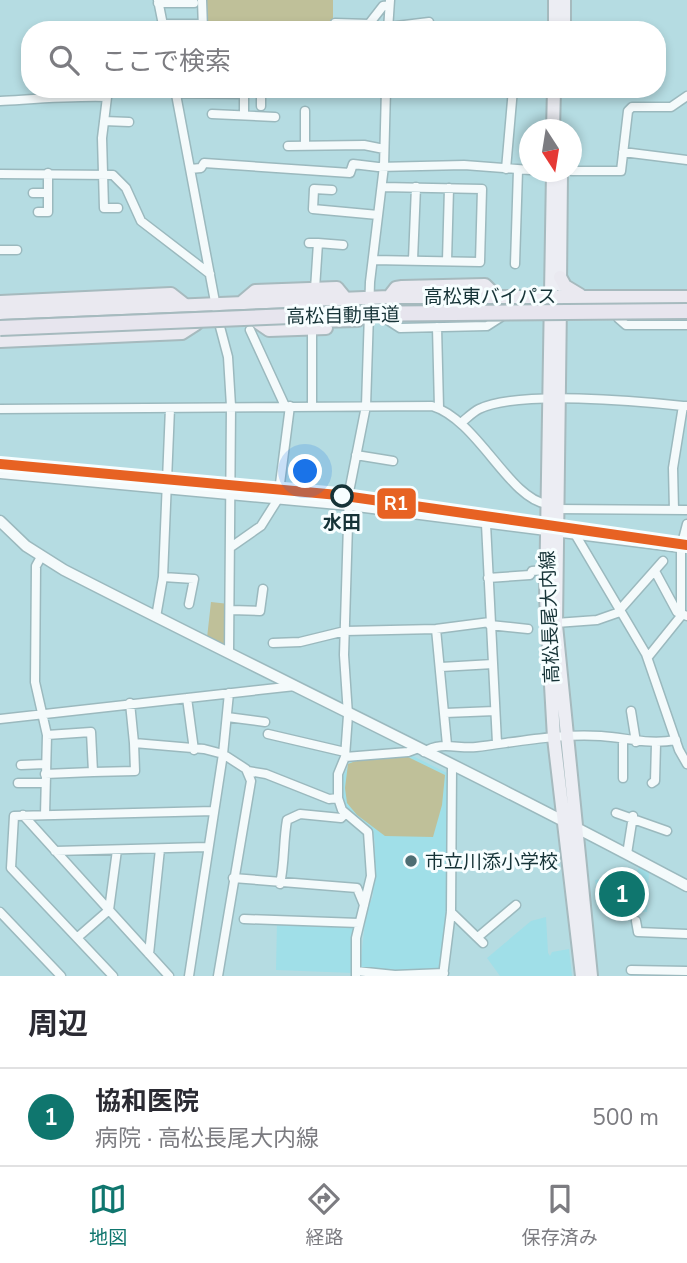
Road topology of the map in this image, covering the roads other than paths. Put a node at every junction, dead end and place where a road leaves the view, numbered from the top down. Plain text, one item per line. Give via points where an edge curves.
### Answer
1 (555, 0) edge
2 (564, 0) edge
3 (198, 1) edge
4 (158, 2) edge
5 (387, 4) edge
6 (162, 21) edge
7 (202, 21) edge
8 (372, 21) edge
9 (555, 21) edge
10 (564, 21) edge
11 (687, 96) edge
12 (51, 98) edge
13 (106, 98) edge
14 (177, 98) edge
15 (244, 98) edge
16 (261, 98) edge
17 (386, 98) edge
18 (512, 98) edge
19 (554, 98) edge
20 (562, 98) edge
21 (0, 101) edge
22 (261, 106) dead end
23 (305, 111) dead end
24 (212, 114) dead end
25 (244, 115) junction
26 (275, 117) dead end
27 (553, 119) edge
28 (562, 119) edge
29 (104, 121) junction
30 (129, 122) dead end
31 (305, 145) junction
32 (356, 145) junction
33 (288, 146) dead end
34 (384, 149) junction
35 (624, 152) junction
36 (687, 160) edge
37 (353, 164) junction
38 (384, 166) junction
39 (190, 169) junction
40 (506, 169) junction
41 (519, 170) joint
42 (582, 171) edge
43 (48, 173) junction
44 (103, 173) junction
45 (0, 174) edge
46 (552, 182) edge
47 (561, 182) edge
48 (382, 187) junction
49 (416, 187) junction
50 (449, 188) junction
51 (332, 190) dead end
52 (33, 193) dead end
53 (48, 193) junction
54 (118, 208) dead end
55 (38, 212) dead end
56 (378, 215) junction
57 (343, 245) dead end
58 (0, 250) edge
59 (17, 250) dead end
60 (373, 260) junction
61 (413, 260) junction
62 (447, 261) junction
63 (515, 264) dead end
64 (210, 274) junction
65 (560, 277) junction
66 (315, 289) junction
67 (555, 296) junction
68 (582, 296) junction
69 (687, 297) edge
70 (370, 298) junction
71 (346, 299) junction
72 (0, 302) edge
73 (242, 302) junction
74 (216, 303) junction
75 (46, 305) junction
76 (687, 305) edge
77 (687, 311) edge
78 (0, 313) edge
79 (501, 317) junction
80 (555, 317) junction
81 (618, 318) junction
82 (687, 318) edge
83 (0, 319) edge
84 (386, 319) junction
85 (369, 320) junction
86 (349, 321) junction
87 (219, 323) junction
88 (196, 324) junction
89 (687, 325) edge
90 (253, 326) junction
91 (437, 327) junction
92 (0, 328) edge
93 (312, 329) junction
94 (0, 334) edge
95 (0, 341) edge
96 (554, 400) junction
97 (231, 406) junction
98 (287, 406) junction
99 (366, 406) junction
100 (685, 406) edge
101 (312, 407) junction
102 (170, 408) junction
103 (439, 408) junction
104 (0, 409) edge
105 (462, 422) junction
106 (356, 455) junction
107 (393, 461) dead end
108 (0, 473) edge
109 (166, 490) junction
110 (230, 494) junction
111 (278, 499) junction
112 (349, 505) junction
113 (552, 507) junction
114 (674, 510) junction
115 (687, 510) edge
116 (0, 521) edge
117 (486, 524) junction
118 (687, 524) edge
119 (551, 532) junction
120 (575, 534) junction
121 (231, 547) junction
122 (681, 547) junction
123 (41, 557) junction
124 (663, 561) dead end
125 (546, 570) junction
126 (656, 573) junction
127 (163, 577) junction
128 (488, 578) junction
129 (263, 589) dead end
130 (189, 604) dead end
131 (619, 609) junction
132 (231, 610) junction
133 (684, 616) edge
134 (156, 617) junction
135 (556, 623) junction
136 (490, 624) junction
137 (436, 629) junction
138 (528, 629) dead end
139 (345, 631) junction
140 (273, 643) dead end
141 (229, 653) junction
142 (648, 657) junction
143 (493, 664) junction
144 (441, 667) junction
145 (295, 686) junction
146 (229, 693) junction
147 (187, 698) junction
148 (130, 703) junction
149 (631, 710) dead end
150 (495, 711) junction
151 (445, 713) junction
152 (43, 714) junction
153 (348, 715) junction
154 (227, 717) junction
155 (0, 719) edge
156 (265, 722) dead end
157 (268, 734) dead end
158 (47, 735) junction
159 (560, 738) junction
160 (623, 740) junction
161 (676, 740) junction
162 (636, 742) junction
163 (134, 743) junction
164 (497, 743) junction
165 (656, 744) junction
166 (447, 745) junction
167 (683, 748) edge
168 (194, 750) junction
169 (420, 751) junction
170 (223, 754) junction
171 (345, 754) junction
172 (687, 764) edge
173 (21, 765) dead end
174 (452, 767) junction
175 (248, 771) junction
176 (93, 772) junction
177 (45, 774) junction
178 (623, 778) dead end
179 (19, 783) dead end
180 (652, 783) dead end
181 (338, 798) junction
182 (214, 811) junction
183 (616, 813) dead end
184 (23, 815) junction
185 (45, 815) junction
186 (344, 815) junction
187 (633, 817) junction
188 (563, 819) junction
189 (576, 827) junction
190 (667, 831) dead end
191 (207, 847) junction
192 (160, 849) junction
193 (117, 850) junction
194 (55, 851) junction
195 (628, 854) junction
196 (233, 878) junction
197 (280, 884) junction
198 (687, 886) edge
199 (364, 905) junction
200 (516, 905) dead end
201 (109, 910) junction
202 (0, 912) edge
203 (451, 912) junction
204 (244, 919) dead end
205 (636, 921) dead end
206 (359, 923) junction
207 (687, 934) edge
208 (78, 937) junction
209 (149, 954) junction
210 (631, 970) dead end
211 (687, 971) edge
212 (356, 974) edge
213 (443, 974) edge
214 (61, 976) edge
215 (113, 976) edge
216 (169, 976) edge
217 (189, 976) edge
218 (218, 976) edge
219 (582, 976) edge
220 (591, 976) edge

1 - 9 main road
2 - 10 main road
3 - 4 street
3 - 7 street
4 - 6 street
5 - 8 street
11 - 35 street via 671,107 632,107
12 - 21 street
13 - 29 street
14 - 39 street
15 - 25 street
16 - 22 street
17 - 34 street
18 - 40 street
19 - 27 main road
20 - 28 main road
23 - 31 street
24 - 25 street
25 - 26 street
29 - 30 street
29 - 44 street
31 - 32 street
31 - 33 street
32 - 34 street
32 - 37 street
34 - 38 street
35 - 36 street
35 - 42 street via 621,171
37 - 38 street
37 - 39 street via 350,173 204,163
38 - 40 street
38 - 48 street
39 - 64 street
40 - 41 street
41 - 63 street
43 - 44 street
43 - 45 street
43 - 53 street
44 - 54 street via 101,209
44 - 64 street via 113,175 126,188 141,221
46 - 67 main road, 高松長尾大内線
47 - 65 main road, 高松長尾大内線
48 - 49 street
48 - 56 street
49 - 50 street
49 - 61 street
50 - 62 street
50 - 62 street via 482,188 481,230 480,262
51 - 56 street via 314,189 313,209
52 - 53 street
53 - 55 street via 48,212
56 - 60 street
57 - 66 street via 313,243
58 - 59 street
60 - 61 street
60 - 70 street
61 - 62 street
64 - 74 street
65 - 67 main road, 高松長尾大内線
65 - 68 highway via 565,286
66 - 71 highway via 337,288
66 - 73 highway via 254,291
67 - 68 highway, 高松東バイパス
67 - 70 highway, 高松東バイパス
67 - 80 main road, 高松長尾大内線
68 - 69 highway, 高松東バイパス
70 - 71 highway, 高松東バイパス
70 - 85 street
71 - 73 highway, 高松東バイパス
72 - 75 highway
73 - 74 highway, 高松東バイパス
74 - 75 highway, 高松東バイパス
74 - 87 street
75 - 78 highway, 高松東バイパス
76 - 83 highway, 高松自動車道 via 339,306
77 - 92 highway, 高松自動車道, bridge via 340,314
79 - 80 highway, 高松東バイパス
79 - 84 highway, 高松東バイパス
79 - 91 street via 487,326
80 - 81 highway, 高松東バイパス
80 - 96 main road, 高松長尾大内線
81 - 82 highway, 高松東バイパス
81 - 89 street via 626,324
84 - 85 highway, 高松東バイパス
84 - 91 street via 400,328
85 - 86 highway, 高松東バイパス
85 - 99 street
86 - 90 highway, 高松東バイパス
86 - 93 highway via 336,328
87 - 88 highway, 高松東バイパス
87 - 90 highway, 高松東バイパス
87 - 97 street via 228,357
88 - 94 highway, 高松東バイパス
88 - 95 highway via 182,333
90 - 93 highway
90 - 98 street
91 - 103 street
93 - 101 street
96 - 100 street
96 - 105 street via 479,409
96 - 113 main road, 高松長尾大内線
97 - 98 street
97 - 102 street
97 - 110 street
98 - 101 street
98 - 111 street
99 - 101 street
99 - 103 street
99 - 106 street
100 - 114 street via 673,468
102 - 104 street
102 - 109 street
103 - 105 street
105 - 113 street via 513,481
106 - 107 street
106 - 112 street
108 - 109 street
109 - 110 street
109 - 127 street
110 - 111 street
110 - 121 street
111 - 112 street
111 - 121 street via 261,526
112 - 117 street
112 - 139 street
113 - 114 street
113 - 119 main road, 高松長尾大内線
114 - 115 street
116 - 123 street
117 - 119 street
117 - 128 street
118 - 122 street
119 - 120 street
119 - 125 main road, 高松長尾大内線
119 - 135 main road, 高松長尾大内線
120 - 122 street
120 - 131 street via 602,573
121 - 132 street
122 - 133 street
123 - 134 street
123 - 152 street via 36,566 35,682
124 - 126 street
125 - 128 street
125 - 159 main road, 高松長尾大内線
126 - 131 street
126 - 133 street
127 - 130 street via 194,579
127 - 134 street
128 - 136 street
129 - 132 street via 260,611
131 - 135 street via 617,614 597,620
131 - 142 street
132 - 141 street
133 - 142 street
134 - 141 street
135 - 159 main road, 高松長尾大内線
136 - 137 street
136 - 138 street
136 - 143 street
137 - 139 street
137 - 144 street
139 - 140 street
139 - 153 street
141 - 145 street
142 - 161 street
143 - 144 street
143 - 150 street
144 - 151 street
145 - 146 street
145 - 153 street
146 - 147 street
146 - 154 street
147 - 148 street
147 - 168 street
148 - 152 street
148 - 163 street
149 - 162 street
150 - 151 street
150 - 164 street
151 - 166 street
152 - 155 street
152 - 158 street
153 - 169 street
153 - 171 street
154 - 156 street
154 - 170 street
157 - 171 street
158 - 176 street via 90,732
158 - 177 street
159 - 160 street
159 - 164 street
159 - 188 main road, 高松長尾大内線
159 - 189 main road, 高松長尾大内線
160 - 162 street
160 - 178 street
161 - 165 street
161 - 167 street
162 - 165 street
163 - 168 street
163 - 176 street via 135,771
164 - 166 street via 473,748
165 - 180 street
166 - 169 street
167 - 172 street
168 - 170 street
169 - 171 street
169 - 174 street
170 - 175 street
170 - 182 street
171 - 181 street via 338,774
173 - 177 street
174 - 188 street
174 - 203 street
175 - 181 street via 329,799
175 - 196 street via 250,792
176 - 177 street
177 - 179 street
177 - 185 street
181 - 186 street
182 - 185 street
182 - 191 street
183 - 187 street
184 - 185 street
184 - 194 street
184 - 208 street via 14,816 10,868
186 - 197 street via 300,814 287,820
186 - 199 street via 368,832 371,876
187 - 190 street
187 - 195 street
188 - 189 street
188 - 219 main road, 高松長尾大内線
189 - 195 street
189 - 220 main road, 高松長尾大内線
191 - 192 street
191 - 217 street
192 - 193 street
192 - 209 street
193 - 194 street
193 - 201 street
194 - 201 street
195 - 198 street
196 - 197 street
196 - 218 street
197 - 199 street via 357,888
199 - 206 street
200 - 203 street via 481,940
201 - 208 street
201 - 209 street
202 - 214 street
203 - 213 street
204 - 206 street
205 - 207 street via 638,932
206 - 212 street
208 - 215 street
209 - 216 street
210 - 211 street
212 - 213 street

